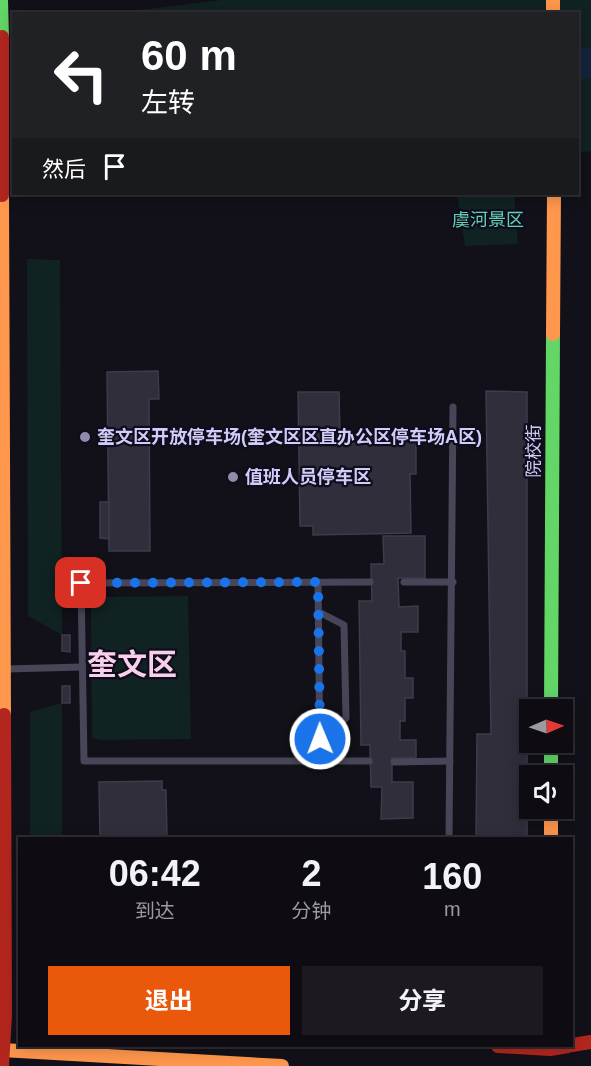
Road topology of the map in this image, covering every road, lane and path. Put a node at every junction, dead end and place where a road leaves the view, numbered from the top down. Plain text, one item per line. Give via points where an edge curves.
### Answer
1 (2, 0) edge
2 (554, 195) edge
3 (453, 408) dead end
4 (318, 582) junction
5 (370, 582) dead end
6 (404, 582) dead end
7 (453, 582) junction
8 (319, 612) junction
9 (82, 667) junction
10 (4, 669) junction
11 (551, 699) edge
12 (320, 739) junction
13 (320, 760) junction
14 (369, 761) dead end
15 (450, 761) junction
16 (394, 762) dead end
17 (551, 819) edge
18 (449, 837) edge
19 (551, 837) edge
20 (8, 1015) edge
21 (591, 1042) edge
22 (573, 1045) edge
23 (550, 1047) edge
24 (1, 1051) edge
25 (2, 1066) edge
26 (282, 1066) edge
27 (547, 1066) edge

1 - 10 main road, bridge
2 - 11 main road, 院校街
3 - 7 lane
4 - 5 lane
4 - 8 lane
4 - 9 lane via 81,583
6 - 7 lane
7 - 15 lane
8 - 12 lane
8 - 12 lane via 344,625 346,718
9 - 10 lane
9 - 13 lane via 84,761
10 - 20 main road
12 - 13 lane
13 - 14 lane
15 - 16 lane
15 - 18 lane
17 - 19 main road
20 - 24 main road
21 - 22 main road
23 - 27 main road
24 - 25 main road
24 - 26 main road

